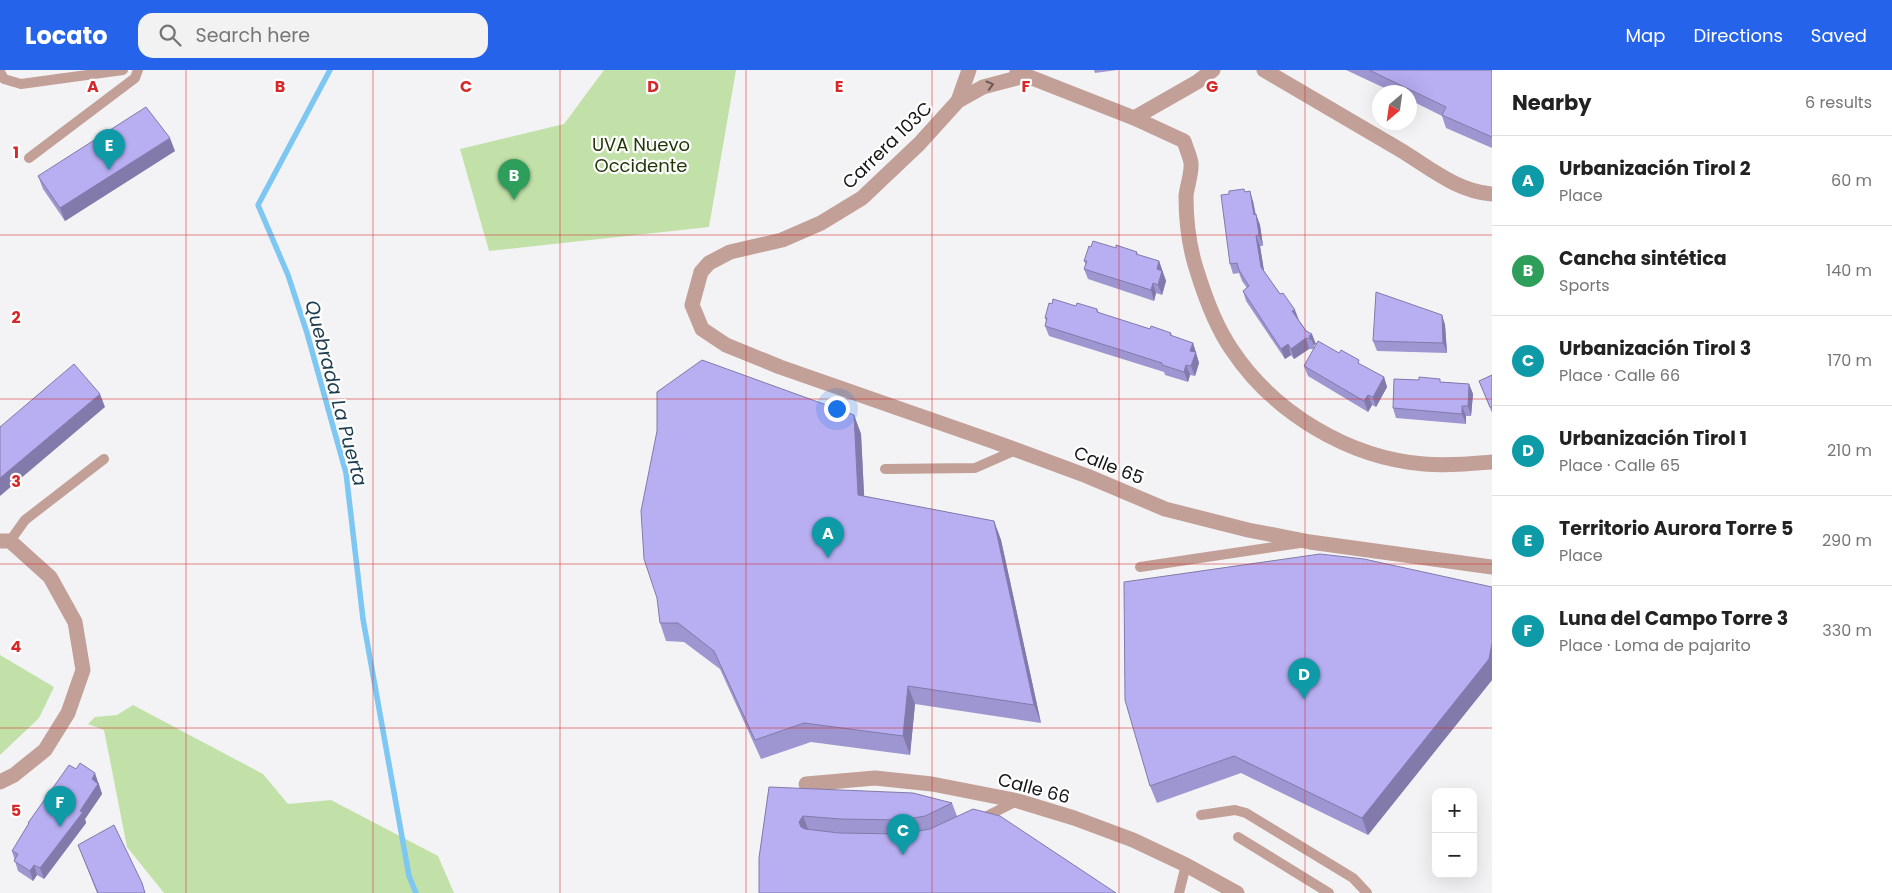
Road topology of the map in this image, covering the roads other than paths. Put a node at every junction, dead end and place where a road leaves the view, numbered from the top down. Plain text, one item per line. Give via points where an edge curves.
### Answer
1 (123, 70) edge
2 (138, 70) edge
3 (969, 70) edge
4 (1213, 70) edge
5 (1264, 70) edge
6 (1019, 73) edge
7 (2, 75) edge
8 (958, 100) junction
9 (1134, 118) junction
10 (29, 158) dead end
11 (1492, 194) edge
12 (726, 345) joint
13 (1016, 450) junction
14 (104, 459) dead end
15 (1492, 462) edge
16 (885, 469) dead end
17 (5, 541) edge
18 (1310, 542) junction
19 (1492, 566) edge
20 (1140, 567) dead end
21 (0, 782) edge
22 (806, 784) dead end
23 (1018, 801) junction
24 (1201, 816) dead end
25 (968, 825) edge
26 (1238, 838) dead end
27 (1186, 865) junction
28 (1179, 893) edge
29 (1237, 893) edge
30 (1328, 893) edge
31 (1367, 893) edge

1 - 7 lane via 21,84
2 - 10 lane via 135,78
3 - 8 street
4 - 9 street
5 - 11 street via 1452,183 1475,193
8 -> 6 street
6 - 9 street
8 - 12 street, Carrera 103C via 919,144 862,198 782,240 730,252 709,263 701,272 692,304 702,329
9 - 15 street via 1184,141 1191,163 1186,224 1196,270 1232,350 1261,386 1315,428 1367,452 1392,460 1444,466
12 - 13 street, Calle 65 via 780,368
13 - 16 lane via 975,468
13 - 18 street, Calle 65 via 1165,508
14 - 17 lane via 25,520
17 - 21 street via 50,578 75,622 83,670 68,713 45,750
18 - 19 street, Calle 65
18 - 20 lane
22 - 23 street, Calle 66 via 875,778 932,784
23 - 25 lane
23 - 27 street, Calle 66 via 1133,840
24 - 31 lane via 1235,810 1246,813 1353,878
26 - 30 lane
27 - 28 lane
27 - 29 street, Calle 66

